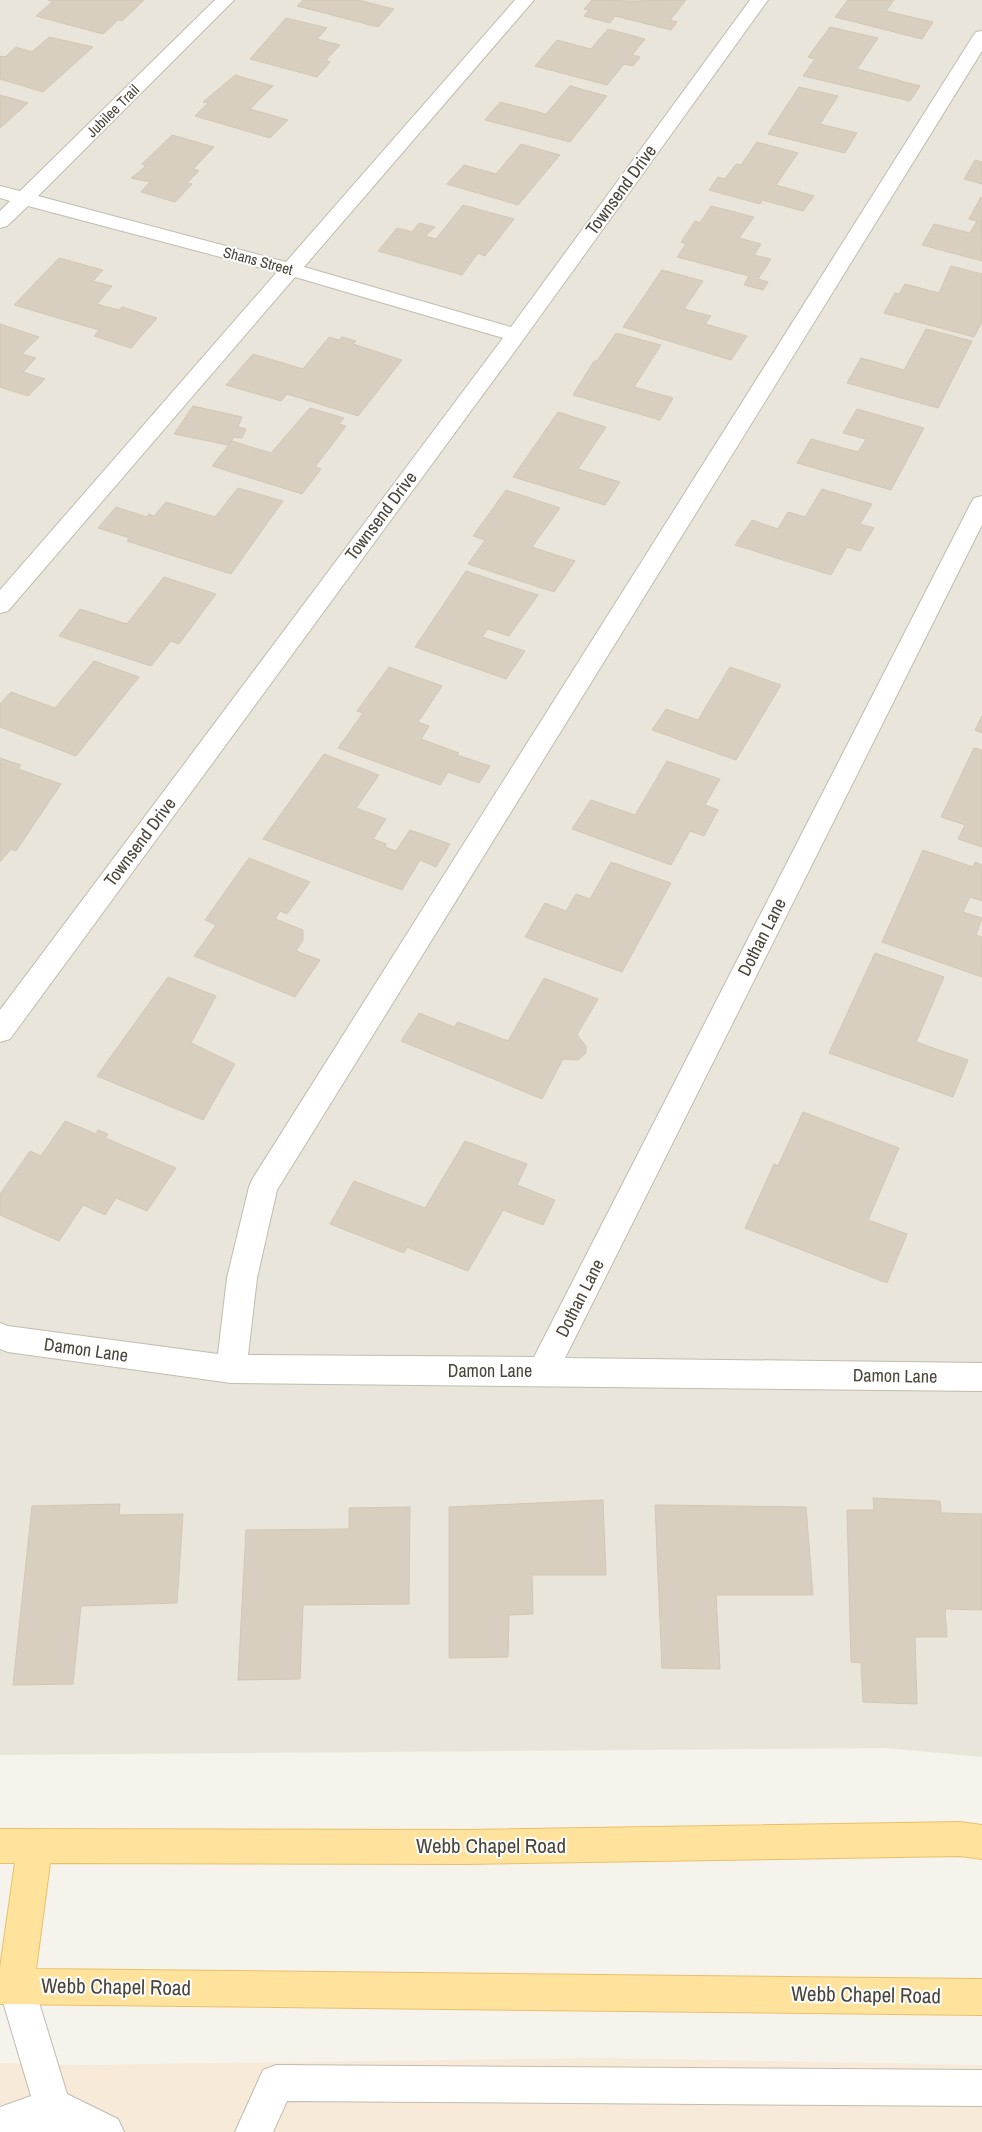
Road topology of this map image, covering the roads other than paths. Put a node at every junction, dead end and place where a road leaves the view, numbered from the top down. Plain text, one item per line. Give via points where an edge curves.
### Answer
1 (225, 0) edge
2 (525, 0) edge
3 (759, 0) edge
4 (982, 36) edge
5 (0, 192) edge
6 (24, 198) junction
7 (0, 222) edge
8 (292, 270) junction
9 (516, 334) junction
10 (982, 503) edge
11 (0, 605) edge
12 (0, 1031) edge
13 (0, 1336) edge
14 (231, 1369) junction
15 (543, 1371) junction
16 (982, 1378) edge
17 (982, 1842) edge
18 (0, 1846) edge
19 (35, 1846) junction
20 (8, 1986) edge
21 (982, 1997) edge
22 (982, 2088) edge
23 (50, 2119) edge
24 (0, 2126) edge
25 (105, 2132) edge
26 (254, 2132) edge

1 - 6 street, Jubilee Trail
2 - 8 street
3 - 9 street, Townsend Drive
4 - 14 street via 263,1187 242,1278
5 - 6 street, Shans Street
6 - 7 street, Jubilee Trail
6 - 8 street, Shans Street
8 - 9 street, Shans Street
8 - 11 street
9 - 12 street, Townsend Drive
10 - 15 street, Dothan Lane
13 - 14 street, Damon Lane
14 - 15 street, Damon Lane
15 - 16 street, Damon Lane
17 - 19 main road, Webb Chapel Road via 960,1839 464,1847
18 - 19 main road, Webb Chapel Road
19 - 20 main road
20 - 21 main road, Webb Chapel Road
20 - 23 street
22 - 26 street via 276,2083
23 - 24 street
23 - 25 street

